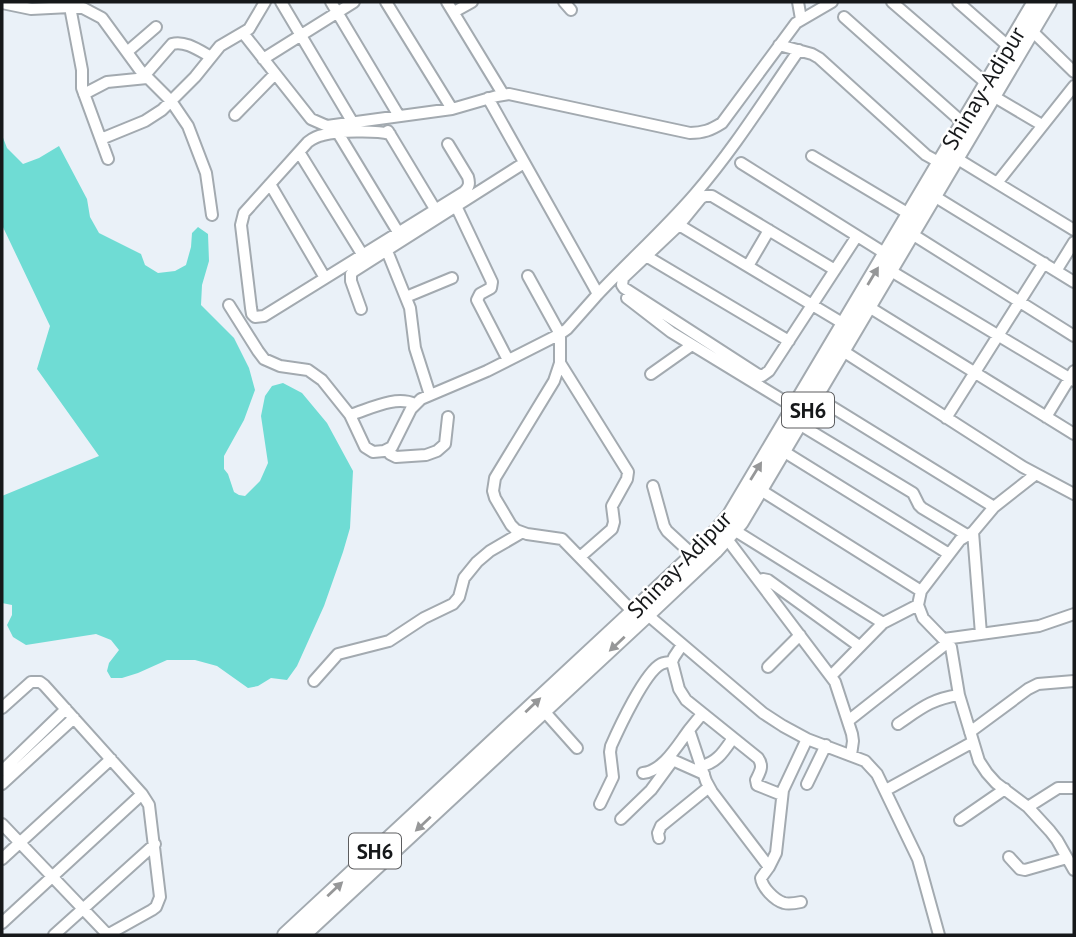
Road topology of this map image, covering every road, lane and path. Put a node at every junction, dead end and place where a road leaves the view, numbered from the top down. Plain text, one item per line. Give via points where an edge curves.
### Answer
1 (265, 2) edge
2 (281, 2) edge
3 (331, 2) edge
4 (354, 2) edge
5 (386, 2) edge
6 (447, 2) edge
7 (472, 2) edge
8 (798, 2) edge
9 (832, 2) edge
10 (892, 2) edge
11 (958, 2) edge
12 (1035, 2) edge
13 (1049, 2) edge
14 (2, 3) edge
15 (70, 7) junction
16 (337, 12) junction
17 (454, 12) junction
18 (844, 17) dead end
19 (801, 19) junction
20 (156, 27) dead end
21 (1032, 32) junction
22 (243, 33) junction
23 (300, 36) junction
24 (779, 45) junction
25 (1008, 46) junction
26 (799, 50) junction
27 (127, 52) junction
28 (211, 57) junction
29 (263, 59) junction
30 (1074, 72) edge
31 (275, 74) junction
32 (146, 77) junction
33 (1074, 86) edge
34 (990, 89) junction
35 (84, 94) junction
36 (503, 94) junction
37 (488, 98) junction
38 (172, 101) junction
39 (452, 109) junction
40 (235, 115) dead end
41 (399, 116) junction
42 (381, 119) junction
43 (353, 123) junction
44 (963, 123) junction
45 (1042, 125) junction
46 (338, 133) junction
47 (390, 134) junction
48 (101, 139) junction
49 (448, 144) dead end
50 (299, 152) junction
51 (812, 156) dead end
52 (108, 159) dead end
53 (524, 163) junction
54 (741, 163) dead end
55 (949, 163) junction
56 (997, 183) junction
57 (270, 184) junction
58 (934, 196) junction
59 (456, 206) junction
60 (435, 209) junction
61 (909, 214) junction
62 (212, 215) dead end
63 (679, 225) junction
64 (1074, 229) edge
65 (769, 230) junction
66 (398, 232) junction
67 (912, 234) junction
68 (857, 236) junction
69 (1074, 242) edge
70 (387, 251) junction
71 (362, 254) junction
72 (886, 254) junction
73 (646, 256) junction
74 (1044, 263) junction
75 (747, 266) junction
76 (835, 270) junction
77 (891, 271) junction
78 (1056, 271) junction
79 (528, 276) dead end
80 (325, 278) junction
81 (452, 278) dead end
82 (1074, 282) edge
83 (609, 283) junction
84 (598, 294) junction
85 (407, 297) junction
86 (1020, 302) junction
87 (229, 305) dead end
88 (812, 305) junction
89 (869, 307) junction
90 (361, 309) dead end
91 (844, 324) junction
92 (560, 334) junction
93 (998, 336) junction
94 (1074, 336) edge
95 (789, 341) junction
96 (692, 345) junction
97 (843, 351) junction
98 (508, 360) junction
99 (560, 363) junction
100 (975, 373) junction
101 (651, 374) dead end
102 (1073, 377) edge
103 (430, 395) junction
104 (816, 397) junction
105 (415, 404) junction
106 (794, 407) junction
107 (350, 415) junction
108 (448, 417) dead end
109 (1046, 417) junction
110 (946, 418) junction
111 (799, 424) junction
112 (1074, 434) edge
113 (388, 450) junction
114 (783, 451) junction
115 (1036, 474) junction
116 (653, 486) dead end
117 (760, 489) junction
118 (1074, 494) edge
119 (994, 507) junction
120 (522, 533) junction
121 (730, 534) junction
122 (970, 534) junction
123 (950, 554) junction
124 (694, 555) junction
125 (580, 556) junction
126 (759, 581) junction
127 (921, 591) junction
128 (918, 605) junction
129 (640, 611) junction
130 (1074, 614) edge
131 (883, 623) junction
132 (981, 634) junction
133 (800, 635) junction
134 (946, 641) junction
135 (682, 645) junction
136 (859, 646) junction
137 (672, 662) junction
138 (768, 667) dead end
139 (831, 676) junction
140 (314, 681) dead end
141 (1074, 681) edge
142 (959, 695) junction
143 (2, 708) edge
144 (544, 711) junction
145 (70, 713) junction
146 (702, 713) junction
147 (848, 721) junction
148 (898, 724) dead end
149 (689, 730) junction
150 (971, 737) junction
151 (733, 738) junction
152 (807, 740) junction
153 (826, 745) junction
154 (577, 748) dead end
155 (488, 755) junction
156 (851, 755) junction
157 (24, 757) junction
158 (111, 759) junction
159 (670, 759) junction
160 (703, 770) junction
161 (2, 771) edge
162 (643, 774) dead end
163 (2, 784) edge
164 (807, 785) dead end
165 (709, 787) junction
166 (1074, 788) edge
167 (1005, 789) junction
168 (886, 790) junction
169 (142, 793) junction
170 (782, 795) junction
171 (600, 804) dead end
172 (1028, 807) junction
173 (621, 819) dead end
174 (960, 820) dead end
175 (2, 824) edge
176 (659, 838) dead end
177 (20, 843) junction
178 (155, 844) junction
179 (1009, 857) dead end
180 (1067, 858) junction
181 (2, 859) edge
182 (769, 867) junction
183 (1074, 870) edge
184 (52, 876) junction
185 (801, 902) dead end
186 (83, 909) junction
187 (311, 920) junction
188 (2, 922) edge
189 (54, 935) edge
190 (108, 935) edge
191 (285, 935) edge
192 (303, 935) edge
193 (939, 935) edge

1 - 22 street
2 - 23 street
3 - 16 street
4 - 16 street
5 - 39 street
6 - 17 street
7 - 17 street
8 - 19 street
9 - 19 street
10 - 34 street
11 - 25 street
12 - 25 main road, Shinay-Adipur / SH6
13 - 21 main road, Shinay-Adipur / SH6
14 - 15 street via 31,9
15 - 27 street via 102,18
15 - 35 street
16 - 23 street
16 - 41 street
17 - 36 street
18 - 44 street
19 - 24 street
20 - 27 street
21 - 30 street
21 - 34 main road, Shinay-Adipur / SH6
22 - 28 street
22 - 29 street
23 - 29 street
23 - 43 street
24 - 26 street
24 - 36 street via 722,123 700,133
25 - 34 main road, Shinay-Adipur / SH6
26 - 55 street via 819,58 926,155
26 - 83 street via 713,172
27 - 32 street
28 - 32 street via 175,42
28 - 38 street
29 - 31 street
31 - 40 street
31 - 43 street via 312,119 327,126
32 - 35 street via 107,82
32 - 38 street
33 - 45 street
34 - 44 main road, Shinay-Adipur / SH6
34 - 45 street
34 - 55 main road, Shinay-Adipur / SH6
35 - 48 street
36 - 37 street
37 - 39 street
37 - 53 street
38 - 48 street via 145,121
38 - 62 street via 203,162
39 - 41 street
41 - 42 street
42 - 43 street
42 - 47 street
44 - 55 main road, Shinay-Adipur / SH6
45 - 56 street
46 - 47 street
46 - 50 street via 313,138
46 - 66 street
47 - 60 street
48 - 52 street
49 - 60 street via 470,183 464,192
50 - 57 street
50 - 71 street
51 - 61 street
53 - 59 street
53 - 84 street
54 - 68 street
55 - 56 street
55 - 58 main road, Shinay-Adipur / SH6
55 - 61 main road, Shinay-Adipur / SH6
56 - 64 street
57 - 80 street
57 - 80 street via 244,212 241,225 252,314 264,316
58 - 67 main road, Shinay-Adipur / SH6
58 - 74 street
59 - 70 street
59 - 98 street via 492,282 477,300
60 - 66 street
61 - 72 main road, Shinay-Adipur / SH6
63 - 65 street via 708,195
63 - 73 street
63 - 75 street
65 - 75 street
65 - 76 street
66 - 71 street
67 - 77 main road, Shinay-Adipur / SH6
67 - 86 street
68 - 72 street
68 - 76 street
69 - 78 street
70 - 85 street
70 - 90 street via 351,274
71 - 80 street
91 -> 72 main road, Shinay-Adipur / SH6
73 - 95 street
73 - 95 street via 623,278 624,288 757,374 769,371
74 - 78 street
74 - 86 street
75 - 88 street
76 - 88 street
77 - 89 main road, Shinay-Adipur / SH6
77 - 93 street
78 - 82 street
79 - 92 street
81 - 85 street
83 - 84 street
83 - 96 street
84 - 92 street
85 - 103 street via 415,348
86 - 93 street
86 - 94 street
87 - 107 street via 264,359 312,372
88 - 91 street
88 - 95 street
89 - 97 main road, Shinay-Adipur / SH6
89 - 100 street
91 - 106 main road, Shinay-Adipur / SH6
92 - 98 street
92 - 99 street
93 - 100 street
93 - 102 street
96 - 101 street
96 - 106 street
97 - 104 main road, Shinay-Adipur / SH6
97 - 110 street
98 - 103 street
99 - 120 street via 554,381 493,483 495,498 511,525
99 - 125 street via 628,472 612,506 612,529
100 - 109 street
100 - 110 street
102 - 109 street
103 - 105 street
104 - 111 main road, Shinay-Adipur / SH6
104 - 119 street
105 - 107 street via 397,400
105 - 113 street
124 -> 106 main road, Shinay-Adipur / SH6 via 730,515
107 - 113 street via 368,450
108 - 113 street via 445,444 432,454 396,457
109 - 112 street
110 - 115 street
111 - 114 main road, Shinay-Adipur / SH6
111 - 122 street via 913,493 922,508
114 - 117 main road, Shinay-Adipur / SH6
114 - 123 street
115 - 118 street
115 - 119 street
116 - 124 street via 664,526
117 - 121 main road, Shinay-Adipur / SH6
117 - 127 street
119 - 122 street
120 - 125 street via 562,539
120 - 140 street via 477,562 453,604 388,641 338,654
121 - 126 street
121 - 129 main road, Shinay-Adipur / SH6
121 - 131 street
122 - 123 street
122 - 132 street
123 - 127 street
124 - 129 main road, Shinay-Adipur / SH6
125 - 129 street
126 - 133 street
126 - 136 street via 771,581
127 - 128 street
128 - 131 street
128 - 134 street via 923,618
129 - 135 street
129 -> 144 main road, Shinay-Adipur / SH6
155 -> 129 main road, Shinay-Adipur / SH6
130 - 132 street via 1046,625
131 - 136 street
132 - 134 street
133 - 138 street
133 - 139 street
134 - 142 street via 954,655
134 - 147 street
135 - 137 street
135 - 152 street via 763,713
136 - 139 street
137 - 146 street via 682,695
137 - 171 street via 656,668 627,712 611,746 613,777
139 - 147 street
141 - 150 street via 1028,688
142 - 148 street via 931,702
142 - 150 street
143 - 145 street via 35,681
144 - 154 street
144 - 155 main road, Shinay-Adipur / SH6
145 - 157 street
145 - 158 street
146 - 149 street
146 - 151 street
147 - 156 street
149 - 159 street
149 - 160 street
150 - 167 street via 979,761
150 - 168 street
151 - 160 street
151 - 170 street via 761,762 757,785
152 - 153 street
152 - 170 street
153 - 156 street
153 - 164 street
155 - 187 main road, Shinay-Adipur / SH6
156 - 168 street via 865,761
157 - 161 street
157 - 163 street
158 - 169 street
158 - 177 street
159 - 160 street
159 - 162 street
159 - 173 street via 651,790
160 - 165 street
165 - 176 street via 661,826
165 - 182 street
166 - 172 street via 1058,788
167 - 172 street
167 - 174 street
168 - 193 street via 918,859
169 - 178 street via 149,805
169 - 184 street
170 - 182 street via 776,853
172 - 180 street
175 - 177 street
177 - 181 street
177 - 184 street
178 - 186 street
178 - 190 street via 159,902
179 - 180 street via 1025,870
180 - 183 street
182 - 185 street via 762,885 783,903
184 - 186 street
184 - 188 street
186 - 189 street
186 - 190 street
187 - 191 main road, Shinay-Adipur / SH6
187 - 192 main road, Shinay-Adipur / SH6

